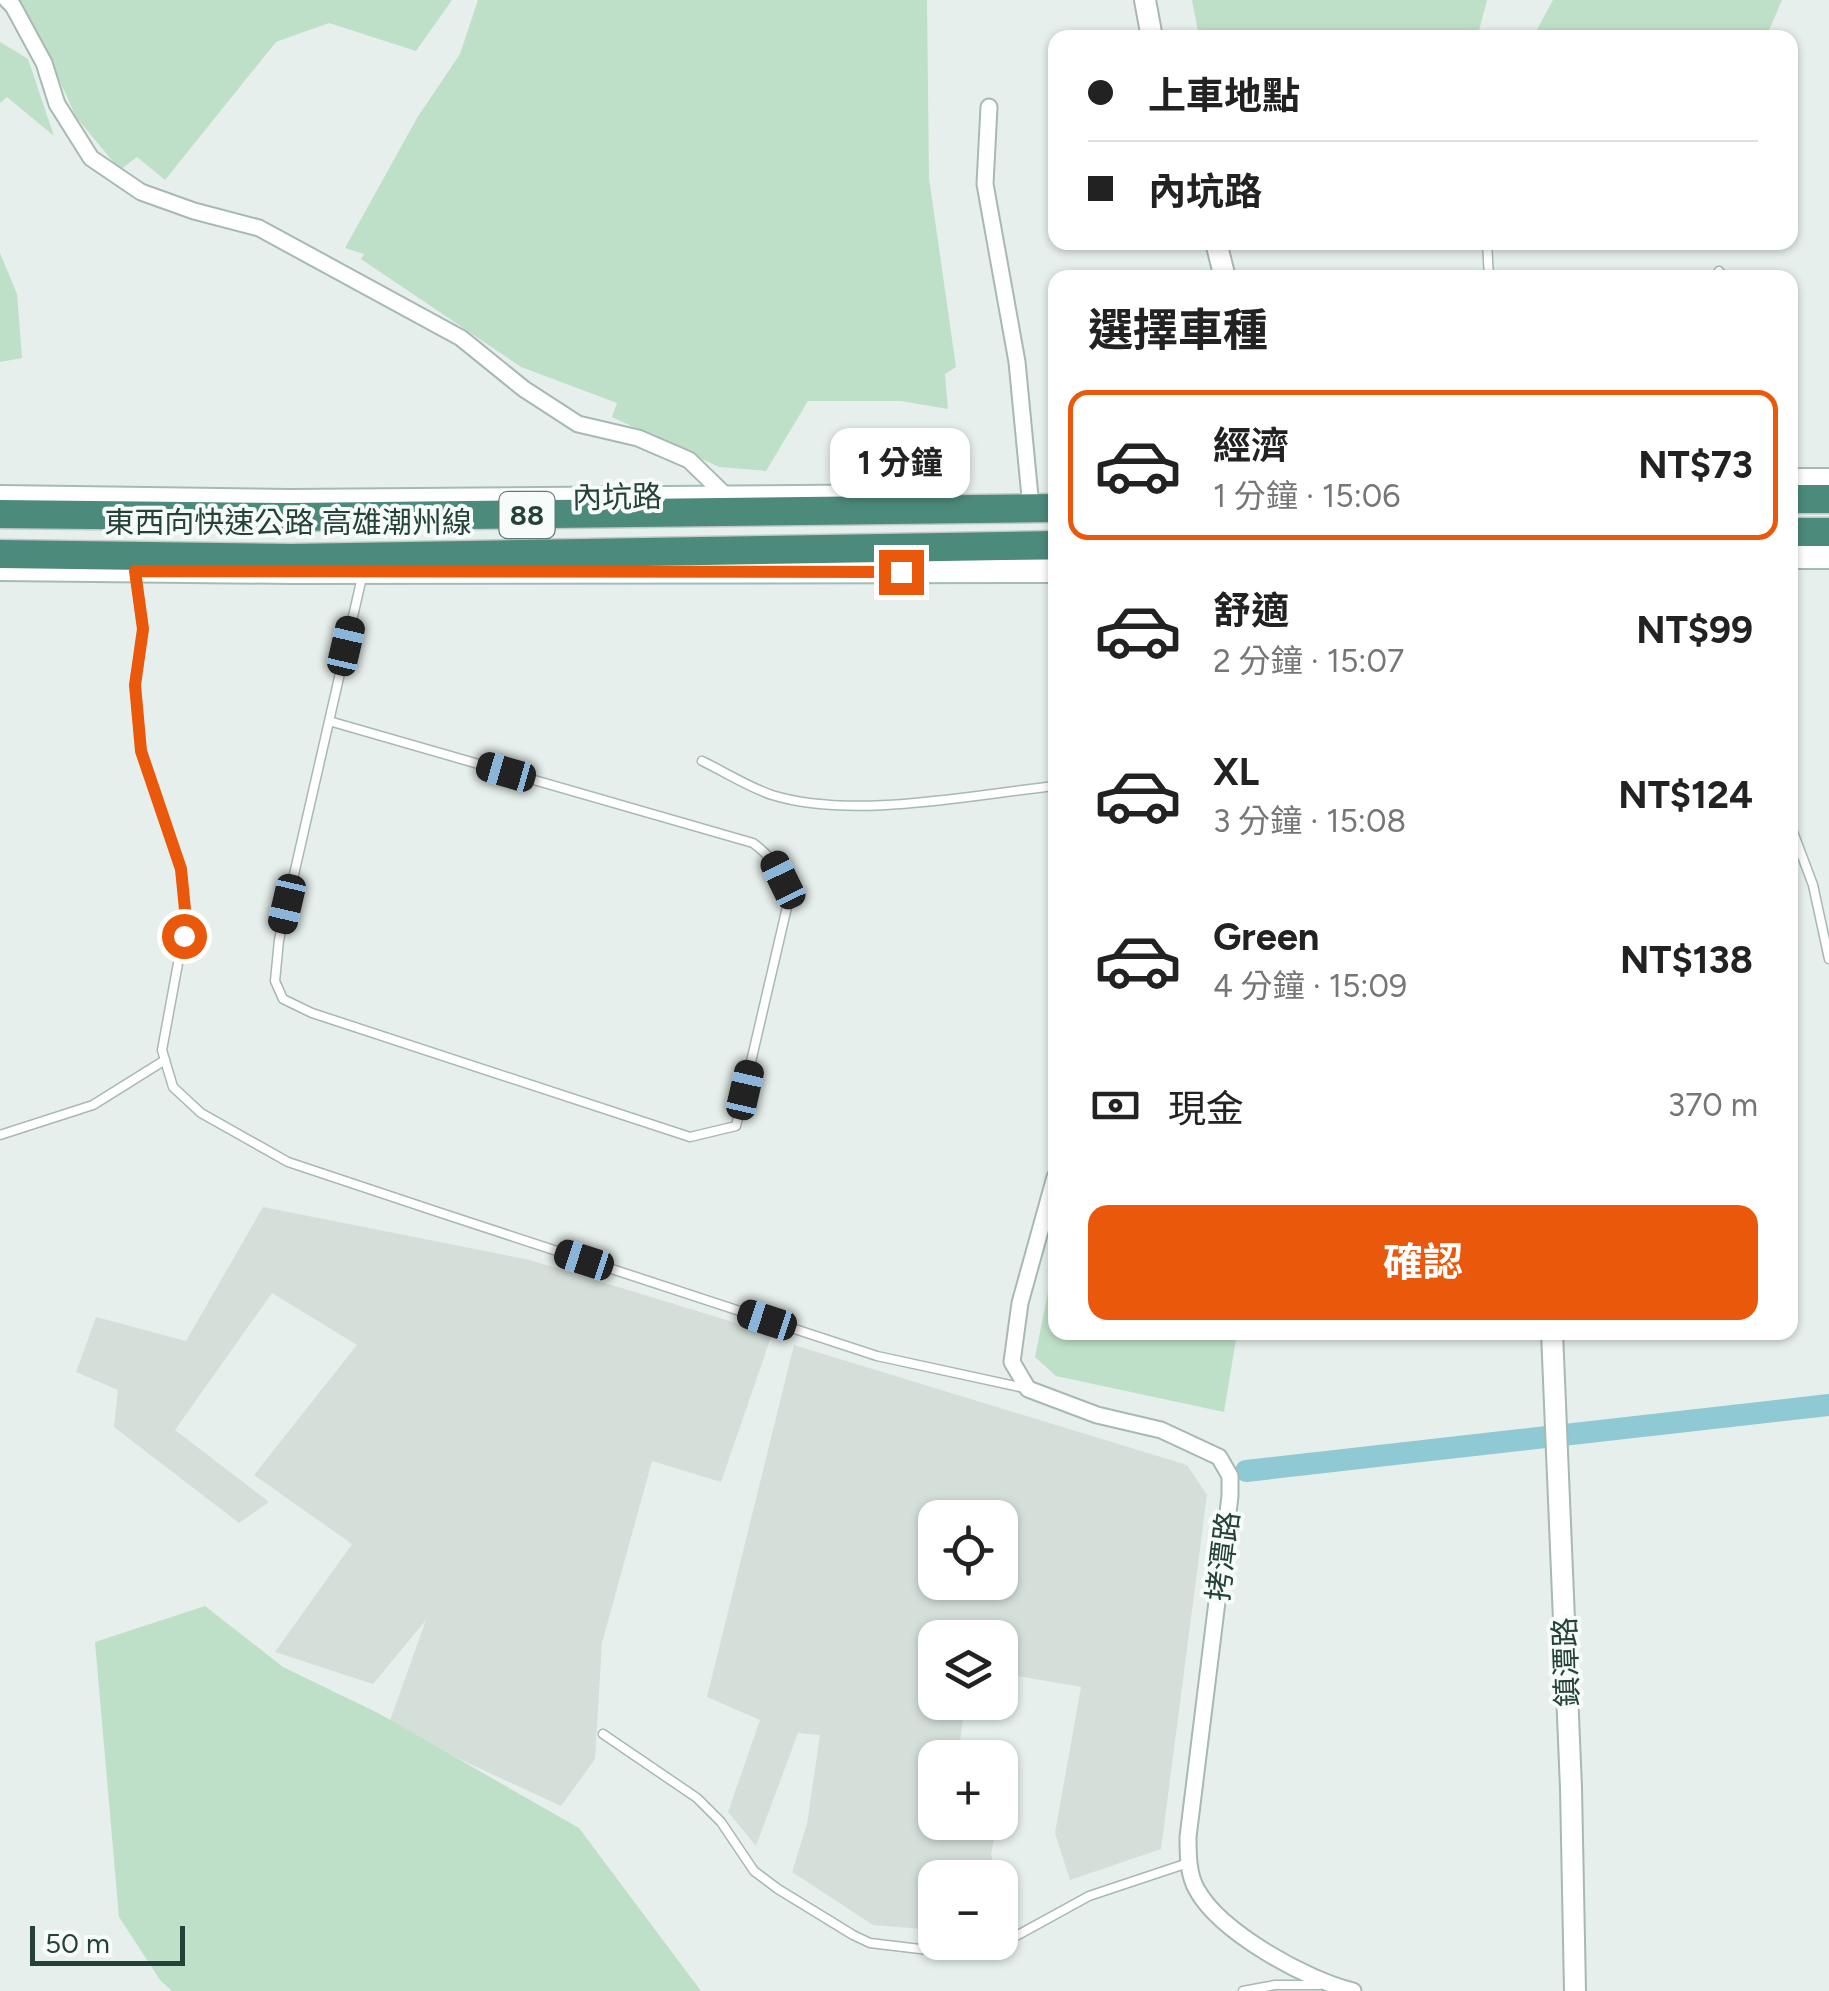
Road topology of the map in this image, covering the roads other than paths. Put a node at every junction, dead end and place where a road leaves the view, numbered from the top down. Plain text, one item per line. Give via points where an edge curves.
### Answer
1 (6, 0) edge
2 (1146, 0) edge
3 (1151, 30) edge
4 (989, 107) dead end
5 (1798, 480) edge
6 (1829, 480) edge
7 (725, 495) junction
8 (0, 498) edge
9 (1798, 499) edge
10 (1829, 499) edge
11 (1043, 502) edge
12 (0, 514) edge
13 (1798, 532) edge
14 (1829, 532) edge
15 (1048, 545) edge
16 (0, 554) edge
17 (1798, 557) edge
18 (1829, 557) edge
19 (0, 569) edge
20 (135, 571) junction
21 (1048, 571) edge
22 (362, 572) junction
23 (329, 721) junction
24 (702, 761) dead end
25 (1048, 787) edge
26 (1798, 845) edge
27 (1829, 959) edge
28 (165, 1060) junction
29 (0, 1135) edge
30 (1048, 1202) edge
31 (1552, 1340) edge
32 (1028, 1389) junction
33 (603, 1734) dead end
34 (1188, 1863) junction
35 (1018, 1935) edge
36 (918, 1949) edge
37 (1332, 1989) edge
38 (1243, 1991) edge
39 (1354, 1991) edge
40 (1576, 1991) edge

1 - 7 street via 91,158 141,192 259,228 461,338 578,424 638,438 689,460
2 - 3 street
4 - 11 street via 986,184
5 - 6 main road
7 - 8 main road, 內坑路
7 - 11 main road, 內坑路
9 - 10 highway
11 - 12 highway, 東西向快速公路 高雄潮州線 / 88 via 290,518
13 - 14 highway
15 - 16 highway, 東西向快速公路 高雄潮州線 / 88 via 291,558
17 - 18 main road
19 - 20 main road
20 - 22 main road
20 - 28 lane via 143,629 135,685 141,751 181,869 186,920
21 - 22 main road
22 - 23 lane
23 - 23 lane via 279,940 275,981 283,999 690,1137 736,1126 787,908 772,857 754,842
24 - 25 lane via 770,794 817,804 870,806
26 - 27 lane
28 - 29 lane via 93,1104
28 - 32 lane via 173,1087 201,1114 288,1162 877,1356
30 - 32 street via 1020,1303 1012,1362
31 - 40 street, 鎮潭路
32 - 34 street, 拷潭路 via 1161,1430 1219,1457 1230,1476
33 - 36 lane via 697,1798 766,1880 870,1943
34 - 35 lane via 1089,1896
34 - 37 street via 1196,1890 1222,1921
37 - 38 lane via 1295,1984
37 - 39 street

